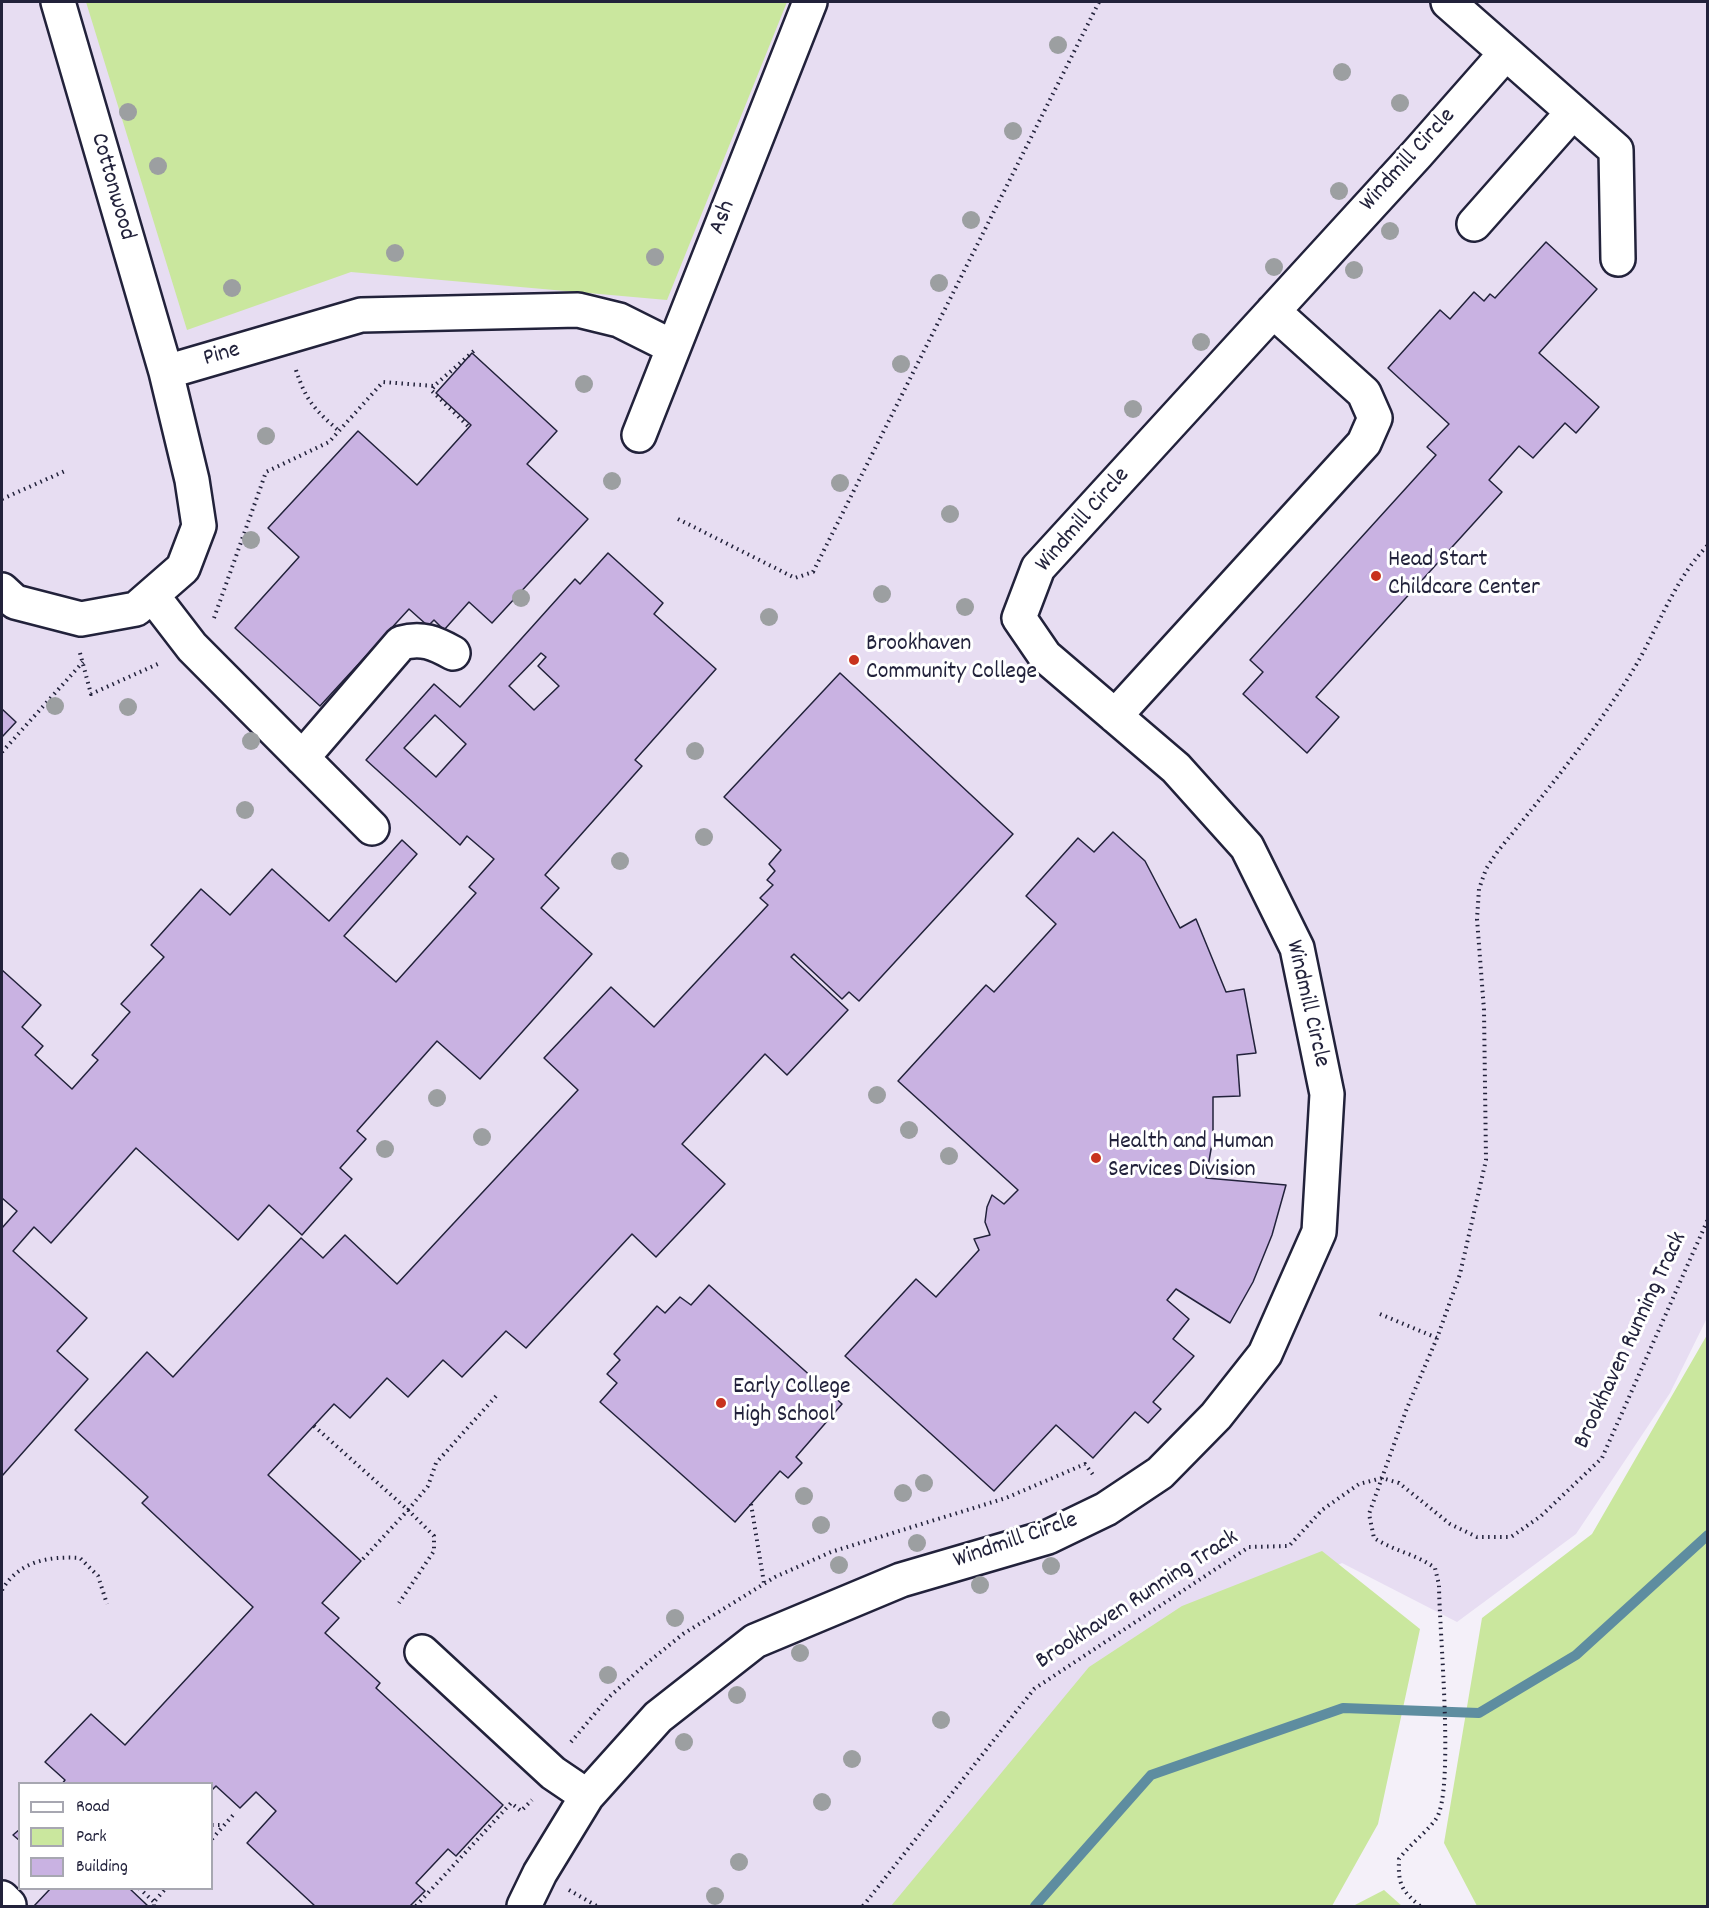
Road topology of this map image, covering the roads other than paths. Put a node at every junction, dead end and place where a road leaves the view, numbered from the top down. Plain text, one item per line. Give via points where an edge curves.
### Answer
1 (57, 2) edge
2 (810, 2) edge
3 (1448, 2) edge
4 (1506, 53) junction
5 (1573, 112) junction
6 (1474, 224) dead end
7 (1618, 259) dead end
8 (1273, 311) junction
9 (673, 347) junction
10 (166, 372) junction
11 (639, 435) dead end
12 (2, 590) edge
13 (152, 595) junction
14 (453, 653) dead end
15 (1115, 717) junction
16 (302, 758) junction
17 (372, 828) dead end
18 (422, 1652) dead end
19 (587, 1796) junction
20 (524, 1906) edge

1 - 10 lane, Cottonwood
2 - 9 lane, Ash
3 - 4 lane
4 - 5 lane
4 - 8 lane, Windmill Circle
5 - 6 lane
5 - 7 lane via 1616,150
8 - 15 lane, Windmill Circle via 1038,568 1019,618 1045,656
8 - 15 lane via 1364,393 1375,418 1364,443
9 - 10 lane, Pine via 619,320 578,310 361,315
9 - 11 lane, Ash
10 - 13 lane via 199,526 183,568
12 - 13 lane via 15,602 81,619 136,609
13 - 16 lane via 192,647
14 - 16 lane via 434,642 415,639 401,643
15 - 19 lane, Windmill Circle via 1176,768 1247,847 1297,948 1327,1094 1319,1232 1265,1354 1216,1416 1160,1473 1106,1509 1048,1537 901,1580 755,1641 658,1717
16 - 17 lane
18 - 19 lane via 553,1773
19 - 20 lane, Windmill Circle

